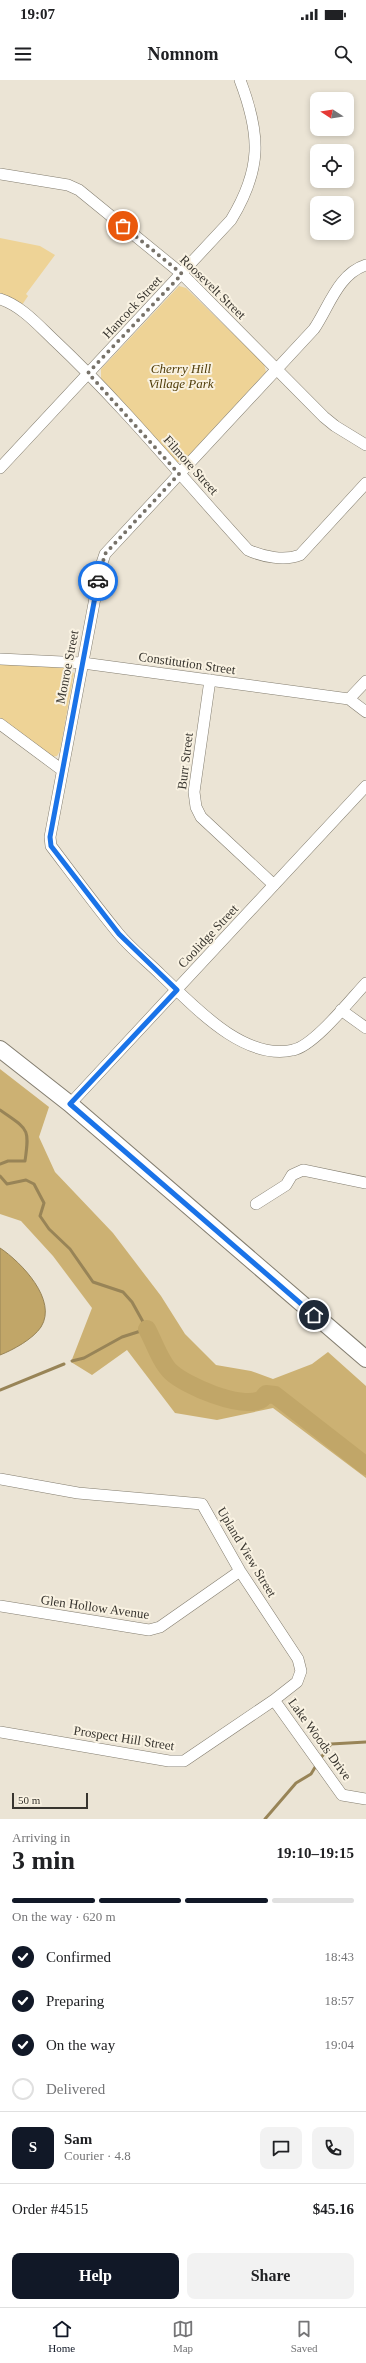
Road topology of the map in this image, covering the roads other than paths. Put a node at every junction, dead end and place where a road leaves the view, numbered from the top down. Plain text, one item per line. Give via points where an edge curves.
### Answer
1 (240, 80) edge
2 (0, 174) edge
3 (366, 265) edge
4 (182, 274) junction
5 (0, 299) edge
6 (276, 370) junction
7 (88, 373) junction
8 (366, 445) edge
9 (0, 468) edge
10 (179, 474) junction
11 (366, 483) edge
12 (0, 659) edge
13 (83, 663) junction
14 (210, 680) junction
15 (366, 681) edge
16 (349, 699) junction
17 (366, 712) edge
18 (0, 724) edge
19 (62, 770) junction
20 (366, 786) edge
21 (274, 885) junction
22 (366, 983) edge
23 (177, 990) junction
24 (340, 1010) junction
25 (366, 1028) edge
26 (0, 1049) edge
27 (70, 1104) junction
28 (366, 1183) edge
29 (256, 1204) dead end
30 (366, 1359) edge
31 (0, 1479) edge
32 (240, 1571) junction
33 (0, 1606) edge
34 (274, 1700) junction
35 (0, 1732) edge
36 (366, 1799) edge

1 - 4 street, Hancock Street via 253,121 256,148 253,172 244,199 231,220
2 - 4 street, Roosevelt Street via 68,185 79,190
3 - 6 street, Monroe Street via 348,276 337,289 314,329
4 - 6 street, Roosevelt Street
4 - 7 street, Hancock Street
5 - 7 street, Filmore Street via 13,304 27,315
6 - 8 street, Roosevelt Street via 335,426
6 - 10 street, Monroe Street
7 - 9 street, Hancock Street
7 - 10 street, Filmore Street
10 - 11 street, Filmore Street via 248,550 258,555 291,558 300,555
10 - 13 street, Monroe Street via 105,554
12 - 13 street, Constitution Street
13 - 14 street, Constitution Street
13 - 19 street, Monroe Street
14 - 16 street, Constitution Street
14 - 21 street, Burr Street via 194,792 196,807 201,817
15 - 16 street
16 - 17 street, Constitution Street
18 - 19 street
19 - 23 street, Monroe Street via 50,837 51,846 119,934
20 - 21 street, Coolidge Street
21 - 23 street, Coolidge Street
22 - 24 street, Monroe Street
23 - 24 street, Monroe Street via 229,1035 250,1045 279,1052 307,1045
23 - 27 street, Coolidge Street
24 - 25 street
26 - 27 main road
27 - 30 main road
28 - 29 street via 303,1170 292,1175 286,1185
31 - 32 street, Upland View Street via 78,1493 202,1504
32 - 33 street, Glen Hollow Avenue via 160,1627 149,1630
32 - 34 street, Upland View Street via 298,1658 301,1667 297,1682
34 - 35 street, Prospect Hill Street via 189,1759 180,1761
34 - 36 street, Lake Woods Drive via 342,1795

